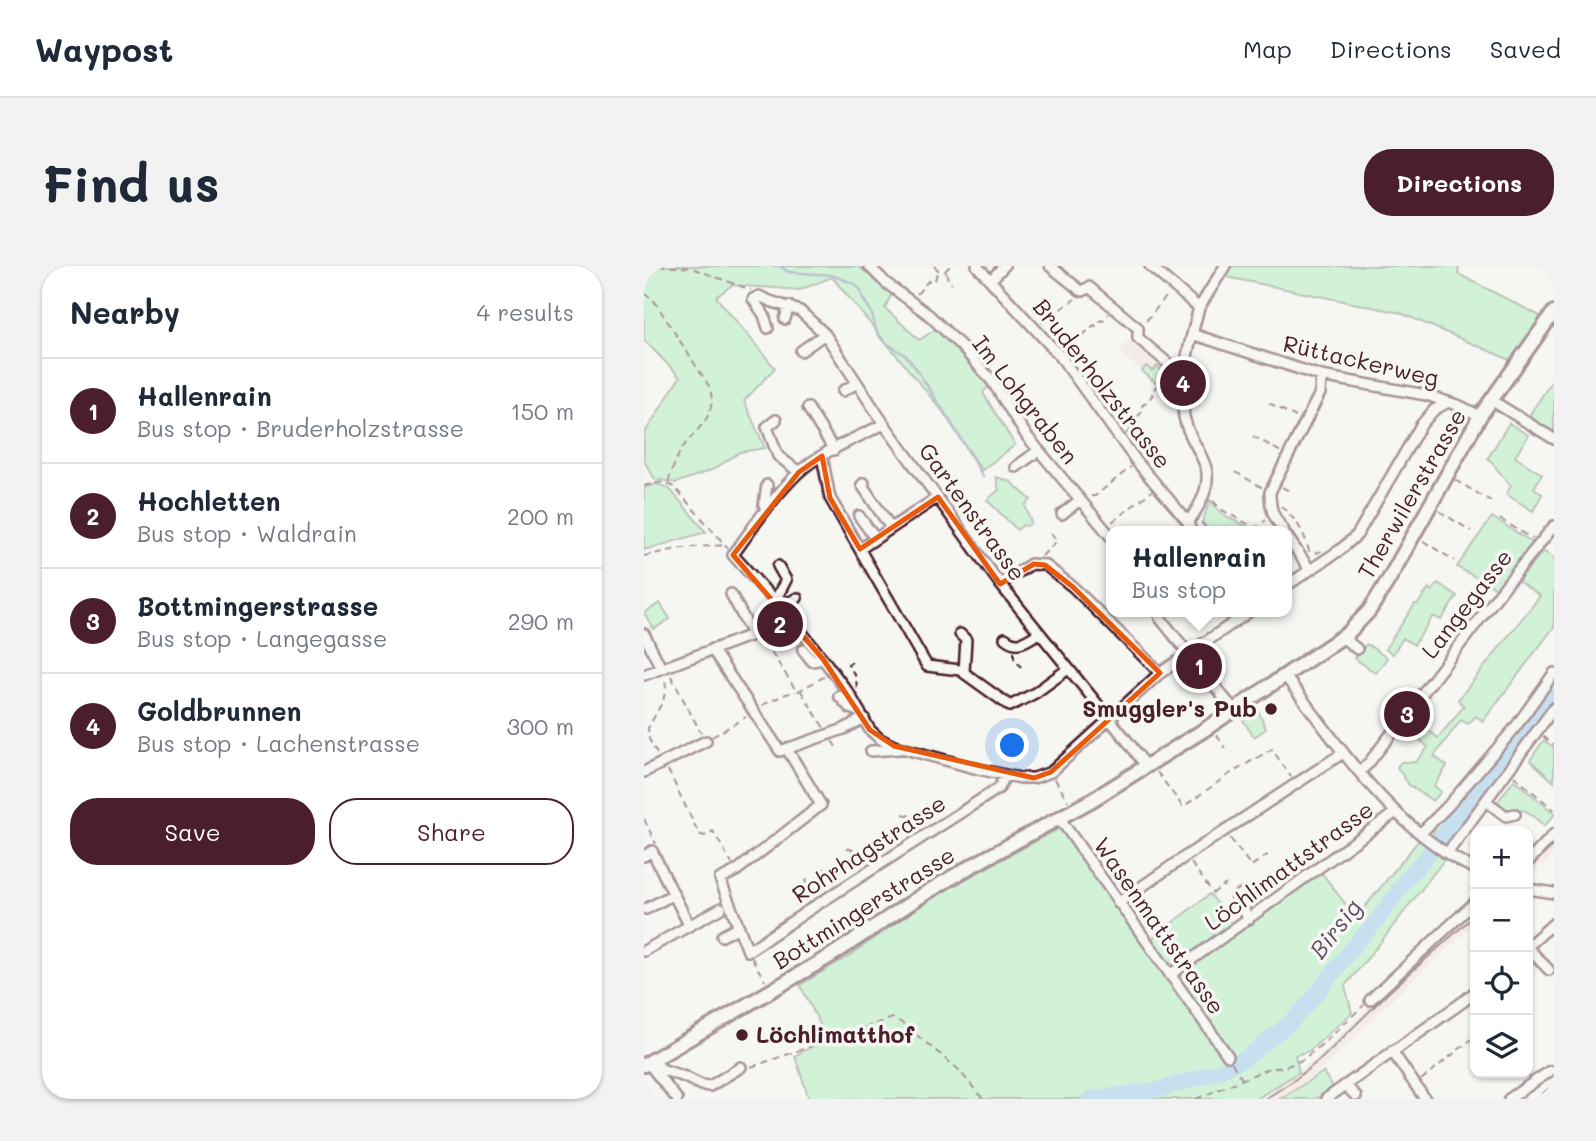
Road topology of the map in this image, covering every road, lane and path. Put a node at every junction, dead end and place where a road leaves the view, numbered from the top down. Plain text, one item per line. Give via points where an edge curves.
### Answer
1 (658, 266) edge
2 (869, 266) edge
3 (934, 266) edge
4 (950, 266) edge
5 (977, 266) edge
6 (1004, 266) edge
7 (1050, 266) edge
8 (1150, 266) edge
9 (1226, 266) edge
10 (938, 270) junction
11 (945, 271) junction
12 (991, 280) junction
13 (952, 284) dead end
14 (1174, 287) junction
15 (644, 293) edge
16 (759, 296) junction
17 (1079, 297) dead end
18 (910, 300) junction
19 (789, 306) junction
20 (1199, 308) junction
21 (1554, 312) edge
22 (1109, 315) dead end
23 (785, 319) dead end
24 (1044, 321) dead end
25 (768, 328) dead end
26 (1139, 331) junction
27 (825, 334) junction
28 (1192, 334) junction
29 (1069, 345) dead end
30 (801, 351) dead end
31 (1172, 366) junction
32 (1096, 376) dead end
33 (1184, 376) junction
34 (1321, 376) junction
35 (857, 383) junction
36 (843, 391) dead end
37 (1491, 400) junction
38 (1448, 402) junction
39 (1269, 403) dead end
40 (808, 408) dead end
41 (1480, 416) junction
42 (776, 420) dead end
43 (1306, 422) junction
44 (884, 424) junction
45 (1132, 428) junction
46 (1253, 436) dead end
47 (1554, 439) edge
48 (1121, 440) junction
49 (834, 450) junction
50 (1038, 450) junction
51 (822, 456) junction
52 (1287, 457) junction
53 (1137, 462) junction
54 (1016, 467) dead end
55 (799, 472) junction
56 (1235, 472) dead end
57 (1447, 475) junction
58 (668, 483) junction
59 (864, 484) dead end
60 (767, 485) dead end
61 (644, 486) edge
62 (1158, 486) junction
63 (1272, 487) junction
64 (1290, 491) dead end
65 (1204, 492) junction
66 (938, 497) junction
67 (1278, 499) dead end
68 (1080, 500) junction
69 (1491, 501) dead end
70 (1430, 506) junction
71 (767, 508) junction
72 (1062, 514) dead end
73 (1273, 515) junction
74 (859, 516) dead end
75 (1500, 519) dead end
76 (1191, 523) edge
77 (1251, 526) edge
78 (1258, 526) edge
79 (1280, 526) edge
80 (1554, 526) edge
81 (891, 528) junction
82 (1103, 528) junction
83 (1471, 531) dead end
84 (1106, 532) edge
85 (1051, 533) dead end
86 (876, 538) junction
87 (1292, 543) edge
88 (1426, 543) dead end
89 (1540, 543) junction
90 (725, 545) junction
91 (860, 549) junction
92 (1340, 550) junction
93 (733, 555) junction
94 (644, 556) edge
95 (1455, 561) dead end
96 (1034, 564) junction
97 (778, 566) dead end
98 (1310, 570) junction
99 (1292, 582) edge
100 (1000, 584) junction
101 (731, 594) dead end
102 (797, 598) dead end
103 (778, 604) junction
104 (1160, 617) edge
105 (1242, 617) edge
106 (792, 620) junction
107 (756, 633) junction
108 (1039, 633) junction
109 (644, 634) edge
110 (960, 634) dead end
111 (1342, 637) junction
112 (1009, 641) joint
113 (712, 649) junction
114 (1357, 649) dead end
115 (803, 650) dead end
116 (1187, 654) junction
117 (823, 659) junction
118 (852, 662) dead end
119 (663, 667) junction
120 (1021, 667) dead end
121 (1068, 669) junction
122 (832, 672) junction
123 (964, 672) junction
124 (1160, 673) junction
125 (1554, 673) edge
126 (644, 675) edge
127 (1285, 676) junction
128 (799, 691) junction
129 (850, 695) junction
130 (839, 696) dead end
131 (1554, 708) edge
132 (1234, 710) junction
133 (754, 711) junction
134 (862, 715) junction
135 (1109, 719) junction
136 (1211, 725) junction
137 (699, 729) dead end
138 (1537, 731) junction
139 (828, 735) junction
140 (709, 739) joint
141 (1554, 745) edge
142 (1225, 748) dead end
143 (787, 749) junction
144 (905, 749) junction
145 (871, 751) dead end
146 (1343, 753) junction
147 (664, 763) junction
148 (1148, 765) junction
149 (1508, 771) junction
150 (644, 772) edge
151 (1051, 772) junction
152 (1359, 772) junction
153 (1005, 776) junction
154 (1297, 784) junction
155 (1486, 801) junction
156 (926, 804) dead end
157 (1554, 810) edge
158 (1073, 811) junction
159 (1396, 812) junction
160 (902, 814) dead end
161 (1515, 814) dead end
162 (644, 819) edge
163 (923, 819) junction
164 (1060, 819) junction
165 (936, 828) junction
166 (1225, 831) junction
167 (1421, 833) junction
168 (1554, 834) edge
169 (1459, 837) junction
170 (1468, 845) dead end
171 (847, 848) dead end
172 (1272, 852) dead end
173 (1448, 852) junction
174 (648, 853) edge
175 (1186, 856) junction
176 (1533, 857) edge
177 (884, 861) junction
178 (1470, 866) edge
179 (824, 868) dead end
180 (736, 871) junction
181 (807, 879) dead end
182 (1226, 884) dead end
183 (793, 890) dead end
184 (839, 890) junction
185 (1533, 890) edge
186 (803, 892) junction
187 (1554, 893) edge
188 (674, 894) junction
189 (1241, 894) dead end
190 (1118, 903) junction
191 (815, 906) junction
192 (1470, 907) edge
193 (721, 908) dead end
194 (646, 909) dead end
195 (1249, 919) junction
196 (1554, 923) edge
197 (689, 925) junction
198 (739, 927) junction
199 (722, 936) dead end
200 (1533, 942) edge
201 (644, 951) edge
202 (748, 951) junction
203 (1533, 952) edge
204 (1549, 970) dead end
205 (1170, 975) junction
206 (771, 991) junction
207 (1470, 996) edge
208 (1370, 1000) joint
209 (1470, 1040) edge
210 (1392, 1051) junction
211 (1228, 1057) joint
212 (649, 1062) edge
213 (741, 1067) joint
214 (1550, 1071) dead end
215 (1243, 1080) junction
216 (1345, 1085) junction
217 (1415, 1085) junction
218 (1554, 1095) edge
219 (1356, 1096) dead end
220 (1423, 1098) edge
221 (677, 1099) edge
222 (983, 1099) edge
223 (1196, 1099) edge
224 (1326, 1099) edge
225 (1509, 1099) edge
226 (1549, 1099) edge

1 - 16 path via 692,268
2 - 18 street, Im Lohgraben
3 - 10 path
4 - 11 path
5 - 12 street, Bruderholzstrasse
6 - 12 street
7 - 26 street via 1080,290 1089,287
8 - 14 street
9 - 20 street
10 - 11 path
10 - 18 path via 935,279
11 - 13 path
12 - 48 street, Bruderholzstrasse via 1060,356
14 - 20 street
14 - 26 path
15 - 58 path via 653,299 713,397 712,409 683,448
16 - 19 street, Gartenstrasse
16 - 25 street via 753,299
17 - 24 path
18 - 50 street, Im Lohgraben via 992,381
19 - 23 street
19 - 27 street, Gartenstrasse
20 - 28 street
21 - 37 main road, Therwilerstrasse
22 - 29 path
26 - 31 street via 1138,338
27 - 30 street
27 - 35 street, Gartenstrasse
28 - 33 street
28 - 34 street, Rüttackerweg
31 - 33 street
31 - 45 path via 1142,406
32 - 45 path
33 - 65 street via 1183,413 1207,472
34 - 38 street, Rüttackerweg
34 - 43 street via 1320,393
35 - 36 street
35 - 44 street, Gartenstrasse
37 - 41 main road, Therwilerstrasse
37 - 47 street
38 - 41 street, Rüttackerweg
38 - 92 street via 1421,425 1357,535
39 - 43 path
40 - 49 street
41 - 57 main road, Therwilerstrasse
42 - 55 street via 767,427 778,456
43 - 52 street
44 - 49 street
44 - 66 street, Gartenstrasse
45 - 48 path
46 - 52 path
48 - 53 street, Bruderholzstrasse
49 - 51 street
50 - 54 street
50 - 68 street, Im Lohgraben
51 - 55 street
51 - 91 street via 830,498
52 - 63 street
53 - 62 street, Bruderholzstrasse
53 - 68 path via 1095,496
55 - 71 street
56 - 63 path
57 - 69 path
57 - 70 main road, Therwilerstrasse
58 - 61 path
58 - 90 path
59 - 81 street
60 - 71 street
62 - 76 street, Bruderholzstrasse
62 - 82 path
63 - 64 path
63 - 73 street
65 - 76 street
65 - 77 path via 1222,510
66 - 81 street
66 - 100 street, Gartenstrasse
67 - 92 path via 1307,539 1309,551
68 - 72 street
68 - 82 street, Im Lohgraben
70 - 83 path
70 - 111 main road, Therwilerstrasse via 1369,611
71 - 93 street
73 - 78 path
73 - 79 street
74 - 86 street
75 - 89 path
80 - 89 street, Langegasse
81 - 86 street
82 - 84 street, Im Lohgraben
85 - 96 path via 1057,541
86 - 91 street
87 - 98 street
88 - 95 path
89 - 152 street, Langegasse
90 - 93 path
90 - 94 path
91 - 123 street via 927,666
92 - 98 street
93 - 103 street
96 - 100 street
96 - 124 street via 1045,565 1073,587
97 - 103 street via 786,580
98 - 99 street
100 - 108 street, Gartenstrasse
101 - 107 street
102 - 103 street
103 - 106 street
104 - 116 street
105 - 116 street
106 - 107 street
106 - 117 street
107 - 113 street
107 - 128 path
108 - 112 street via 1018,645
108 - 121 street, Gartenstrasse
109 - 119 street
110 - 123 street via 966,640
111 - 114 street
111 - 127 main road, Therwilerstrasse
112 - 120 path
113 - 119 street
113 - 133 street
115 - 117 street via 812,661
116 - 124 street
116 - 132 street
117 - 122 street
118 - 129 path via 848,664 858,689
119 - 126 street
119 - 137 path
119 - 147 path via 666,689 648,728 649,739
121 - 123 street via 1010,706
121 - 135 street, Gartenstrasse
122 - 128 path
122 - 129 street
124 - 135 street
125 - 167 street via 1514,729
127 - 132 main road, Bottmingerstrasse
127 - 146 street
128 - 133 path via 769,700
128 - 139 path
129 - 134 street
130 - 134 street
131 - 138 street
132 - 136 main road, Bottmingerstrasse
133 - 140 path
133 - 143 street via 780,751
134 - 139 street
134 - 144 street via 880,739
135 - 148 street, Gartenstrasse
135 - 151 street
136 - 142 path
136 - 148 main road, Bottmingerstrasse
138 - 141 path
138 - 149 street
139 - 143 street
140 - 147 street
143 - 180 street via 821,805
144 - 145 street
144 - 153 street
146 - 152 street
146 - 154 street
147 - 150 street
147 - 180 path via 699,834 713,831
148 - 154 path via 1183,807 1272,749
148 - 158 main road, Bottmingerstrasse
149 - 155 street
149 - 157 path
151 - 153 street via 1028,779
151 - 158 path
152 - 159 street
153 - 165 street, Rohrhagstrasse via 999,788
154 - 166 street
155 - 161 street via 1506,816
155 - 169 street
156 - 163 path
158 - 164 main road, Bottmingerstrasse
159 - 167 street
159 - 195 street, Löchlimattstrasse
160 - 163 path
162 - 174 path via 658,847
163 - 165 path
164 - 190 street, Wasenmattstrasse
164 - 206 main road, Bottmingerstrasse via 966,869
165 - 177 street, Rohrhagstrasse
166 - 172 path via 1251,866
166 - 175 street
167 - 173 street
168 - 176 street
169 - 170 street
169 - 173 street
171 - 177 path
173 - 178 street
174 - 188 street
175 - 182 path via 1213,893
175 - 190 street
177 - 184 street, Rohrhagstrasse
179 - 184 path
180 - 198 street via 720,879
181 - 186 path
183 - 186 path
184 - 191 street, Rohrhagstrasse
185 - 187 street
186 - 191 path
188 - 194 street
188 - 197 street
189 - 195 street via 1236,898
190 - 205 street, Wasenmattstrasse
191 - 202 street, Rohrhagstrasse
192 - 208 street
193 - 197 street
195 - 205 street, Löchlimattstrasse
196 - 200 street
197 - 201 street
198 - 199 street
198 - 202 street
202 - 206 path
203 - 204 street
205 - 211 street, Wasenmattstrasse
206 - 212 main road
207 - 210 street
208 - 215 path via 1302,1060
209 - 217 path
210 - 216 street
210 - 217 street
211 - 215 path
212 - 213 street via 710,1086
212 - 221 street
213 - 222 path via 893,1018 958,1069
214 - 225 street
215 - 223 path
216 - 219 street
216 - 224 street
217 - 220 street
218 - 226 main road

